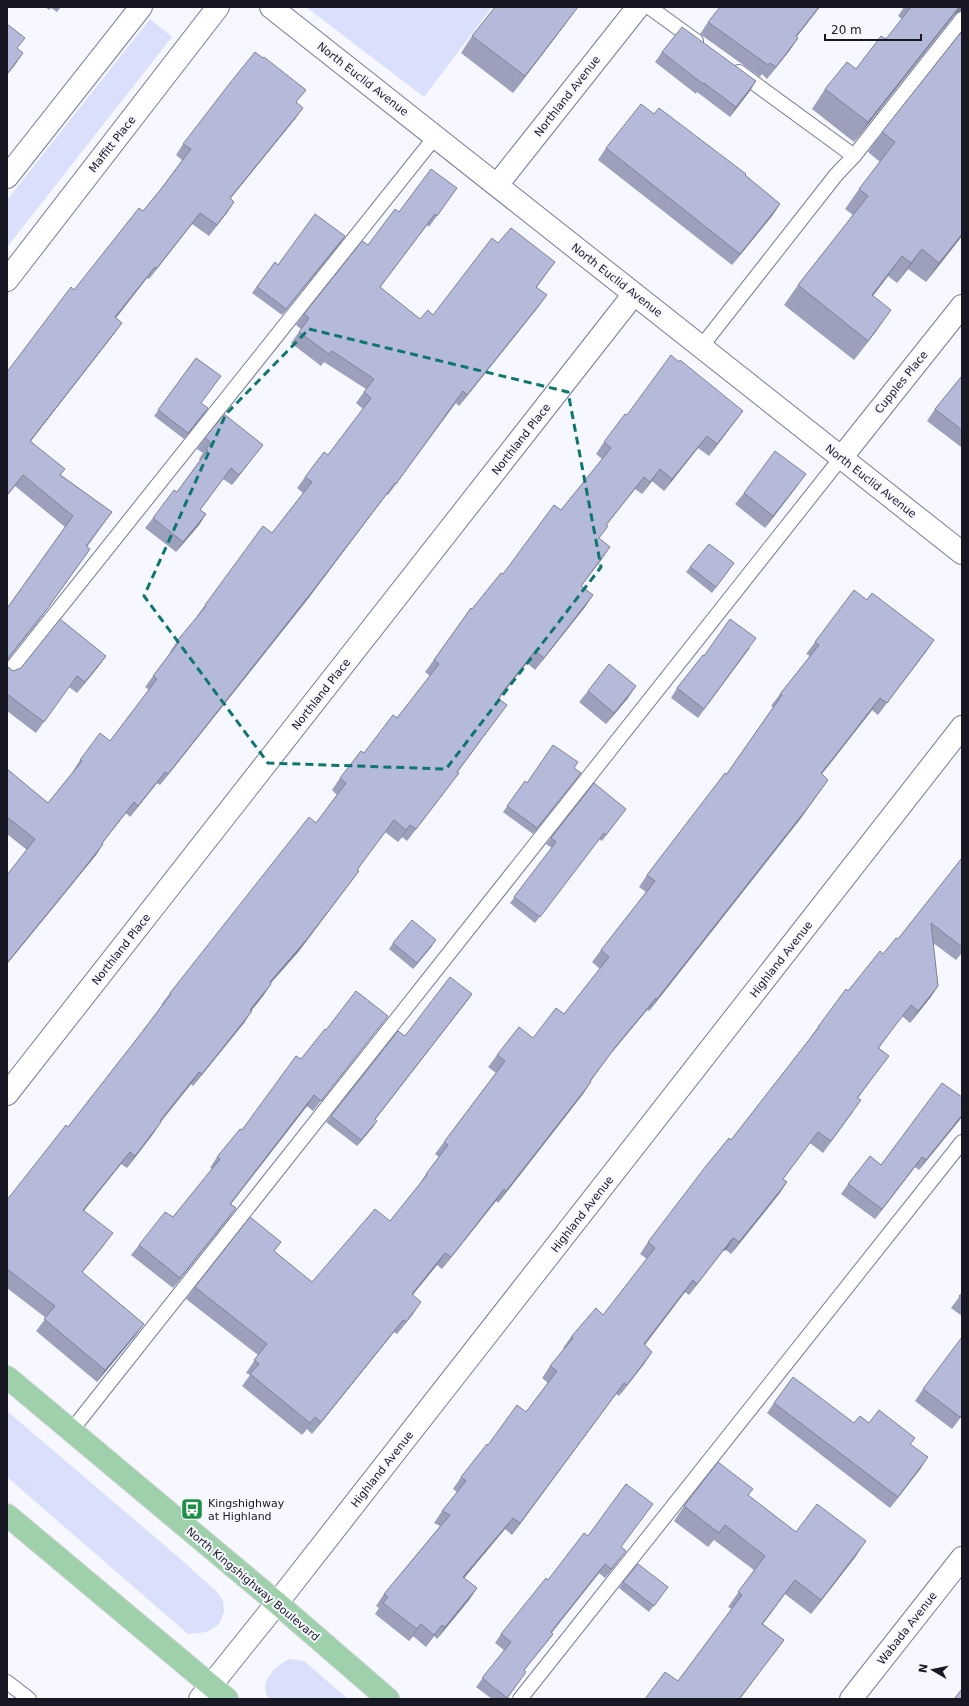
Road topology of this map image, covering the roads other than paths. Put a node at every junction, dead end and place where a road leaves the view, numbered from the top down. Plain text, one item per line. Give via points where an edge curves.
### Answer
1 (141, 7) edge
2 (218, 7) edge
3 (271, 7) edge
4 (638, 7) edge
5 (650, 7) edge
6 (962, 19) edge
7 (707, 49) edge
8 (726, 63) edge
9 (435, 137) junction
10 (854, 156) junction
11 (7, 177) edge
12 (497, 185) junction
13 (7, 280) edge
14 (634, 294) junction
15 (962, 306) edge
16 (701, 347) junction
17 (841, 458) junction
18 (962, 553) edge
19 (7, 674) edge
20 (962, 727) edge
21 (7, 1094) edge
22 (962, 1142) edge
23 (7, 1378) edge
24 (70, 1431) junction
25 (10, 1523) edge
26 (962, 1558) edge
27 (277, 1603) junction
28 (7, 1682) edge
29 (205, 1692) edge
30 (29, 1699) edge
31 (227, 1699) edge
32 (388, 1699) edge
33 (520, 1699) edge
34 (851, 1699) edge

1 - 11 street
2 - 13 street, Maffitt Place
3 - 9 street, North Euclid Avenue
4 - 12 street, Northland Avenue
5 - 7 lane
6 - 10 lane
8 - 10 lane
9 - 12 street, North Euclid Avenue
9 - 19 lane
10 - 16 lane via 836,175
12 - 14 street, North Euclid Avenue
14 - 16 street, North Euclid Avenue
14 - 21 street, Northland Place
15 - 17 street, Cupples Place
16 - 17 street, North Euclid Avenue
17 - 18 street, North Euclid Avenue
17 - 24 lane
20 - 27 street, Highland Avenue
22 - 33 lane
23 - 24 main road, North Kingshighway Boulevard
24 - 27 main road, North Kingshighway Boulevard
25 - 29 main road
26 - 34 street, Wabada Avenue
27 - 29 street, Highland Avenue
27 - 32 main road, North Kingshighway Boulevard
28 - 30 lane
29 - 31 main road

